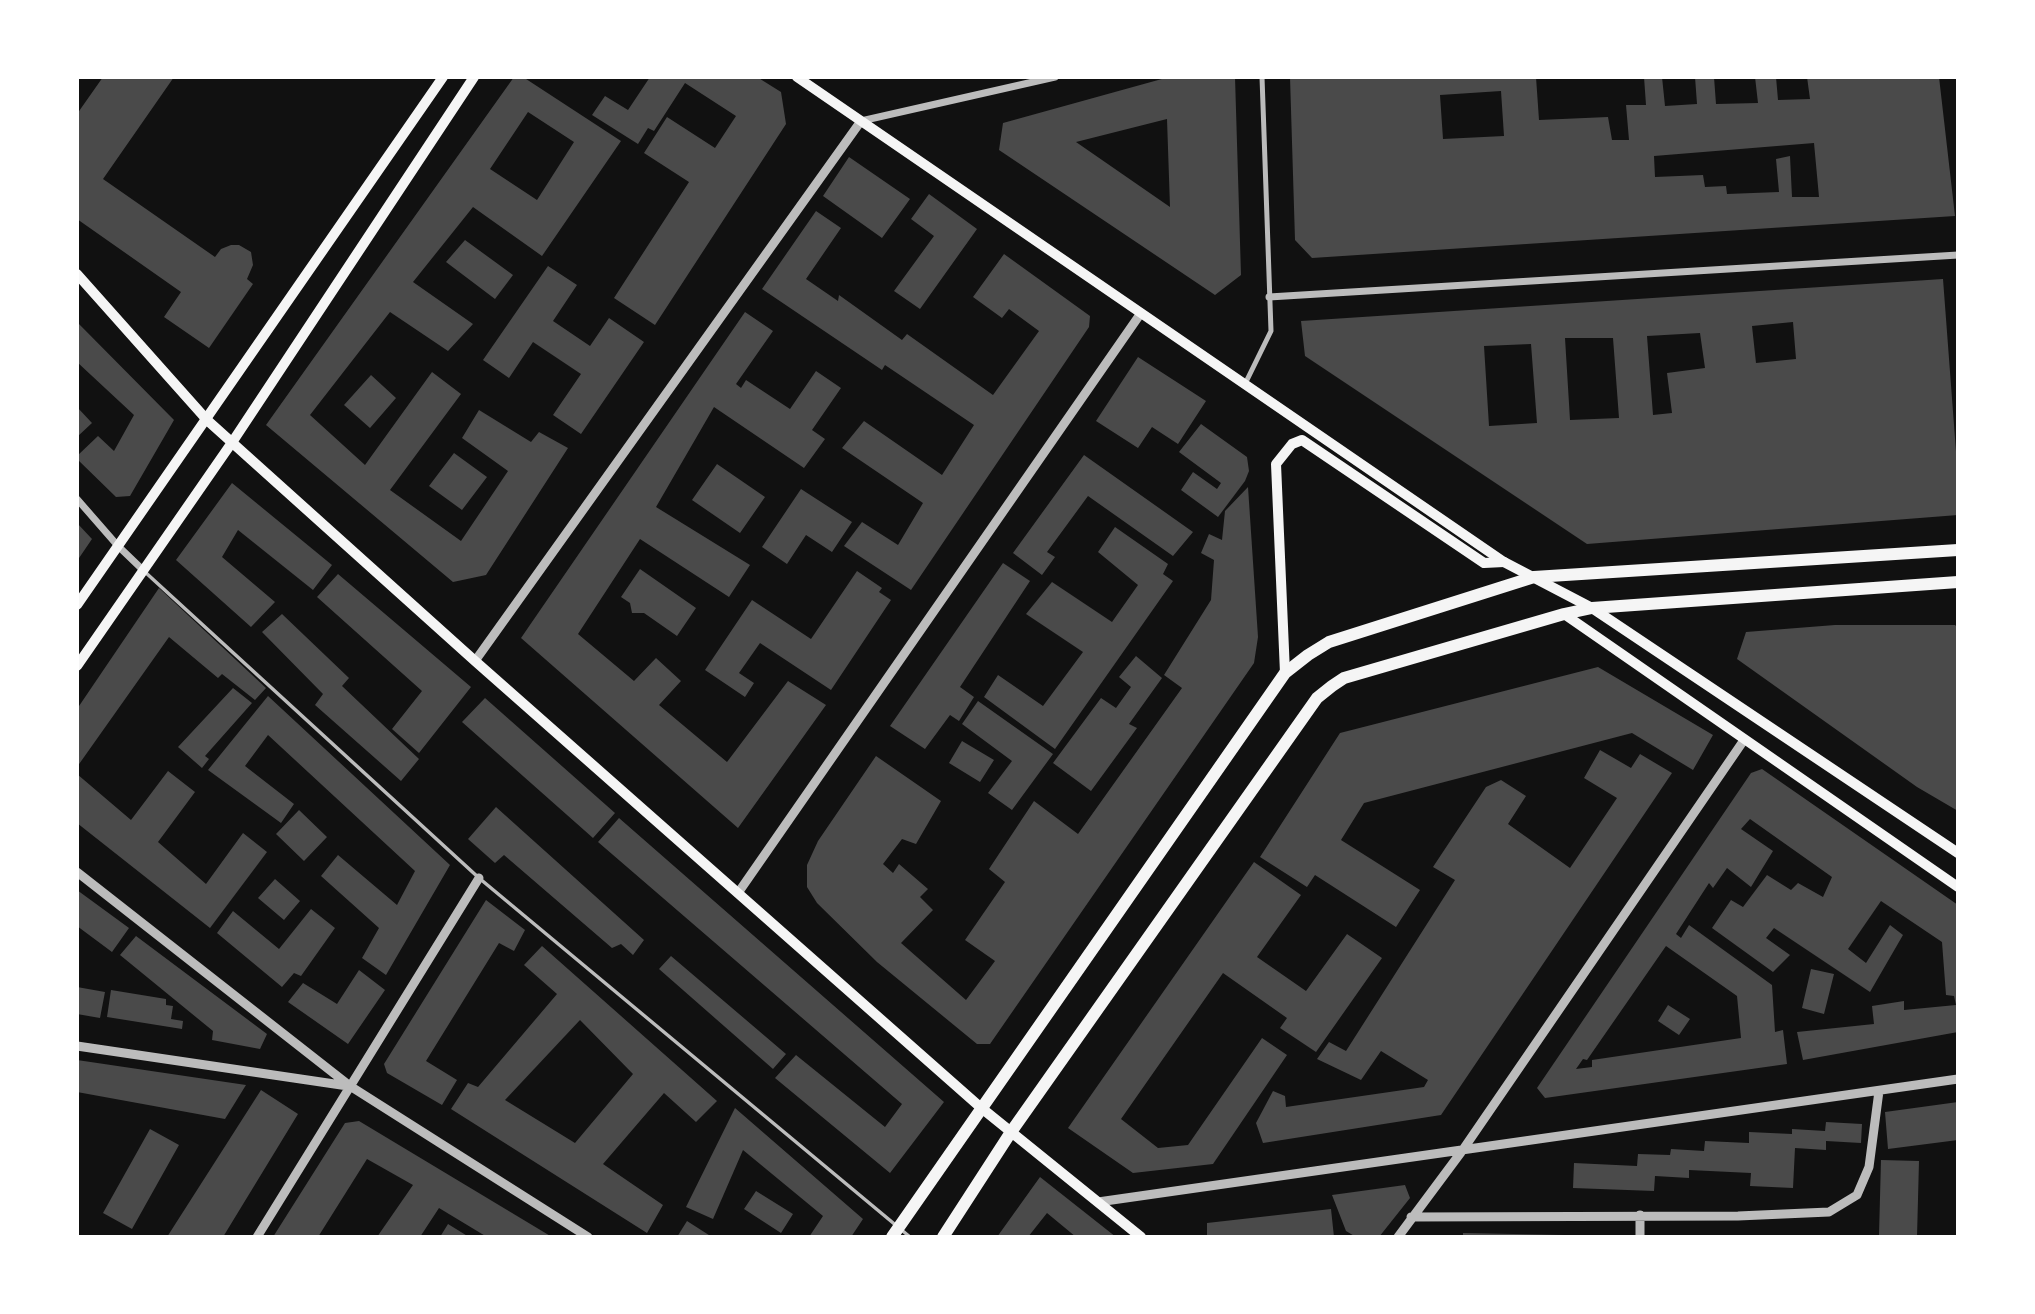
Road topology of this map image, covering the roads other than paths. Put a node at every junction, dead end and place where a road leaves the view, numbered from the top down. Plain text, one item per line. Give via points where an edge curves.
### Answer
1 (443, 77) edge
2 (474, 77) edge
3 (797, 77) edge
4 (1055, 77) edge
5 (1262, 77) edge
6 (861, 121) junction
7 (1958, 255) edge
8 (77, 275) edge
9 (1269, 297) junction
10 (1141, 313) junction
11 (1245, 383) junction
12 (208, 420) junction
13 (233, 441) junction
14 (77, 499) edge
15 (118, 547) junction
16 (1958, 550) edge
17 (1504, 562) junction
18 (143, 570) junction
19 (1534, 577) junction
20 (1958, 582) edge
21 (77, 606) edge
22 (1592, 608) junction
23 (1564, 614) junction
24 (475, 661) junction
25 (77, 666) edge
26 (1285, 673) junction
27 (1744, 740) junction
28 (1958, 853) edge
29 (77, 872) edge
30 (479, 878) junction
31 (1958, 887) edge
32 (738, 894) junction
33 (77, 1046) edge
34 (1958, 1079) edge
35 (349, 1086) junction
36 (1879, 1091) junction
37 (981, 1108) junction
38 (1011, 1132) junction
39 (1462, 1151) junction
40 (1098, 1202) junction
41 (1640, 1215) junction
42 (1411, 1217) junction
43 (895, 1232) edge
44 (257, 1237) edge
45 (588, 1237) edge
46 (910, 1237) edge
47 (943, 1237) edge
48 (1142, 1237) edge
49 (1398, 1237) edge
50 (1640, 1237) edge

1 - 12 main road
2 - 13 main road
3 - 6 main road
4 - 6 street
5 - 9 street
6 - 10 main road
6 - 24 street
7 - 9 street
8 - 12 main road
9 - 11 street via 1271,331
10 - 11 main road
10 - 32 street
11 - 17 main road
12 - 13 main road
12 - 15 main road
13 - 18 main road
13 - 24 main road
14 - 15 street
15 - 18 street
15 - 21 main road
16 - 19 highway
17 - 19 main road
17 - 26 main road via 1484,562 1302,440 1292,444 1276,464
18 - 25 main road
18 - 30 lane
19 - 22 main road
19 - 26 highway via 1329,642
20 - 22 highway
22 - 23 highway
22 - 28 main road
23 - 27 main road
23 - 38 highway via 1344,678 1317,698
24 - 32 main road
26 - 37 highway
27 - 31 main road
27 - 39 street
29 - 35 street
30 - 35 street
30 - 43 lane
32 - 37 main road
33 - 35 street
34 - 36 street
35 - 44 street
35 - 45 street
36 - 39 street
36 - 41 street via 1869,1167 1857,1195 1829,1212
37 - 38 main road
37 - 43 highway
38 - 40 main road
38 - 47 highway
39 - 40 street
39 - 42 street
40 - 48 main road
41 - 42 street
41 - 50 street
42 - 49 street
43 - 46 lane

